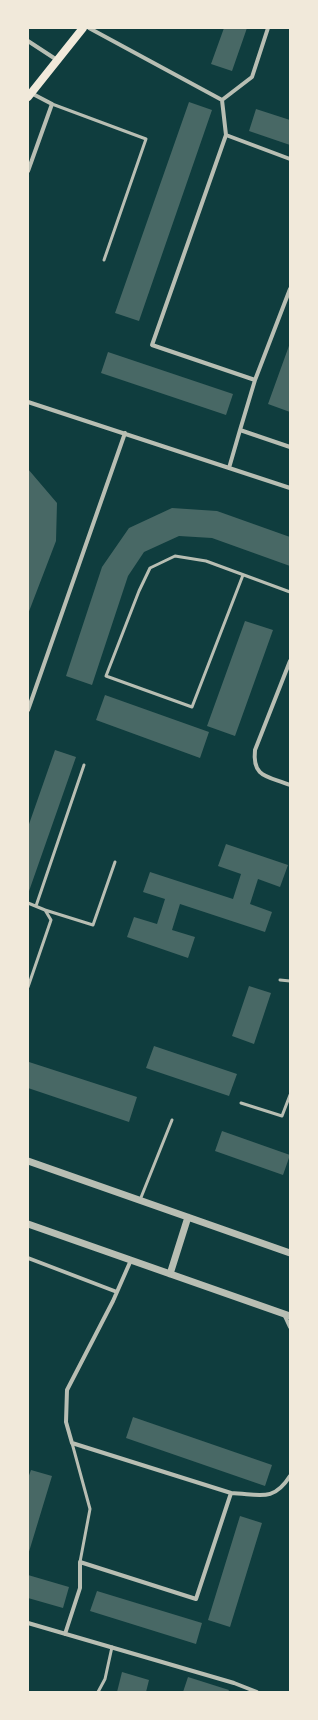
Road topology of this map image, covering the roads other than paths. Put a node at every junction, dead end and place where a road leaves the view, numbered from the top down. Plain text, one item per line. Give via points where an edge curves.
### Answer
1 (83, 28) edge
2 (89, 28) edge
3 (268, 28) edge
4 (30, 42) edge
5 (28, 48) edge
6 (57, 60) junction
7 (30, 95) edge
8 (222, 100) junction
9 (52, 104) junction
10 (226, 135) junction
11 (290, 159) edge
12 (28, 171) edge
13 (104, 260) dead end
14 (290, 289) edge
15 (255, 380) junction
16 (28, 402) edge
17 (240, 430) junction
18 (124, 433) junction
19 (290, 447) edge
20 (229, 468) junction
21 (290, 488) edge
22 (243, 575) junction
23 (290, 592) edge
24 (290, 661) edge
25 (28, 710) edge
26 (84, 765) dead end
27 (290, 785) edge
28 (115, 862) dead end
29 (28, 903) edge
30 (36, 906) junction
31 (45, 910) junction
32 (280, 980) dead end
33 (290, 981) edge
34 (28, 987) edge
35 (290, 1095) edge
36 (241, 1103) dead end
37 (172, 1120) dead end
38 (28, 1161) edge
39 (140, 1200) junction
40 (188, 1217) junction
41 (28, 1224) edge
42 (290, 1253) edge
43 (28, 1258) edge
44 (131, 1260) junction
45 (170, 1274) junction
46 (117, 1292) junction
47 (287, 1315) edge
48 (290, 1326) edge
49 (72, 1443) junction
50 (290, 1476) edge
51 (231, 1493) junction
52 (80, 1562) junction
53 (28, 1623) edge
54 (65, 1634) junction
55 (112, 1647) junction
56 (243, 1686) junction
57 (98, 1692) edge
58 (241, 1692) edge
59 (257, 1692) edge

1 - 6 main road
2 - 8 street
3 - 8 street via 252,77
4 - 5 street
4 - 6 street
6 - 7 main road
7 - 9 street
8 - 10 street
9 - 12 street
9 - 13 lane via 146,139
10 - 11 street
10 - 15 street via 152,345
14 - 15 street
15 - 17 street
16 - 18 street
17 - 19 street
17 - 20 street
18 - 20 street
18 - 25 street
20 - 21 street
22 - 22 lane via 206,561 175,556 150,568 106,676 192,707
22 - 23 lane
24 - 27 street via 254,750 254,758 258,772
26 - 30 lane
28 - 31 lane via 93,925
29 - 30 lane
30 - 31 lane
31 - 34 lane via 51,920
32 - 33 lane
35 - 36 lane via 282,1116
37 - 39 lane
38 - 39 street
39 - 40 street
40 - 42 street
40 - 45 street
41 - 44 street
43 - 46 street
44 - 45 street
44 - 46 street
45 - 47 street
46 - 49 street via 66,1390 66,1422
47 - 48 street
49 - 51 street
49 - 52 lane via 90,1508
50 - 51 street via 283,1487 271,1495
51 - 52 street via 196,1599
52 - 54 street via 80,1588
53 - 54 street
54 - 55 street
55 - 56 street
55 - 57 lane via 105,1679
56 - 58 street
56 - 59 street

